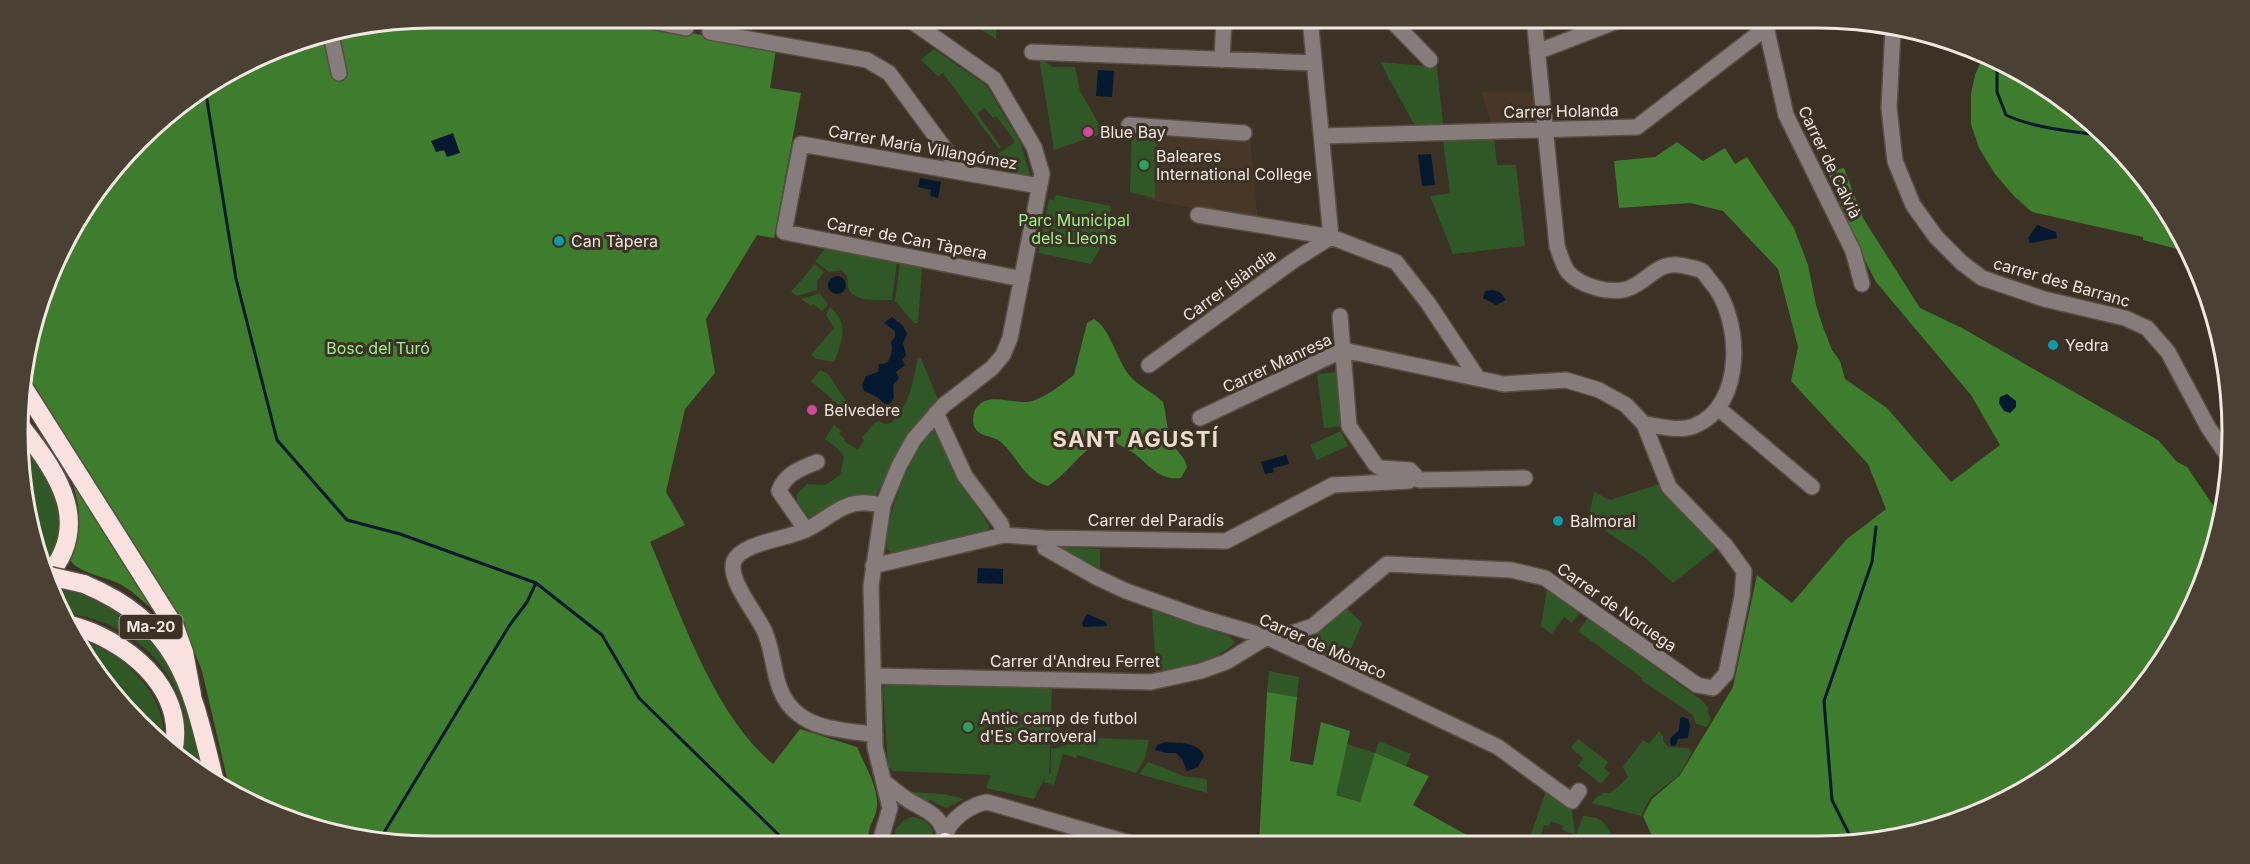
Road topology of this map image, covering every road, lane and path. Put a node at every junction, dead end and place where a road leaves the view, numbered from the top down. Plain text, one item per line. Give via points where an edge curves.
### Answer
1 (921, 28) edge
2 (1224, 28) edge
3 (1311, 28) edge
4 (1399, 28) edge
5 (1535, 28) edge
6 (1599, 28) edge
7 (1758, 28) edge
8 (1766, 28) edge
9 (710, 32) dead end
10 (1893, 35) edge
11 (332, 41) edge
12 (1032, 52) dead end
13 (1537, 52) junction
14 (1222, 60) junction
15 (1430, 60) dead end
16 (1314, 63) junction
17 (339, 73) dead end
18 (1129, 126) dead end
19 (1546, 129) junction
20 (1244, 133) dead end
21 (1322, 136) junction
22 (963, 172) junction
23 (1039, 186) junction
24 (1198, 215) dead end
25 (784, 232) joint
26 (1331, 237) junction
27 (1022, 279) junction
28 (1862, 284) dead end
29 (1340, 316) dead end
30 (1343, 350) junction
31 (1149, 365) dead end
32 (1477, 377) junction
33 (30, 398) edge
34 (1718, 408) junction
35 (936, 413) junction
36 (1200, 418) dead end
37 (1644, 424) junction
38 (28, 436) edge
39 (2221, 447) edge
40 (817, 462) dead end
41 (1415, 476) junction
42 (1525, 478) dead end
43 (1812, 487) dead end
44 (883, 505) junction
45 (806, 530) junction
46 (1004, 536) junction
47 (1044, 538) junction
48 (873, 566) junction
49 (53, 569) edge
50 (56, 579) edge
51 (79, 627) edge
52 (1267, 638) junction
53 (874, 676) junction
54 (192, 695) junction
55 (875, 735) junction
56 (174, 742) edge
57 (212, 769) edge
58 (884, 782) junction
59 (1579, 791) dead end
60 (968, 809) junction
61 (927, 810) junction
62 (888, 820) junction
63 (882, 836) edge
64 (944, 836) edge
65 (946, 836) edge
66 (1105, 836) edge

1 - 23 street via 994,79 1034,147 1042,174
2 - 14 street
3 - 16 street
4 - 15 street
5 - 13 street
6 - 13 street
7 - 19 street, Carrer Holanda via 1637,128
8 - 28 street, Carrer de Calvià via 1786,115 1853,251
9 - 22 street via 867,60 889,73
10 - 39 street, carrer des Barranc via 1888,108 1895,161 1913,205 1936,237 1982,278 2044,299 2125,318 2147,328 2168,352
11 - 17 street
12 - 14 street
13 - 19 street
14 - 16 street
16 - 21 street
18 - 20 street
19 - 21 street, Carrer Holanda
19 - 34 street via 1557,246 1568,271 1601,290 1627,289 1663,266 1682,265 1702,271 1720,292 1731,320 1734,343 1727,392
21 - 26 street
22 - 23 street, Carrer María Villangómez
22 - 25 street, Carrer María Villangómez via 801,144
23 - 27 street
24 - 26 street
25 - 27 street, Carrer de Can Tàpera
26 - 31 street, Carrer Islàndia
26 - 32 street via 1396,262
27 - 35 street via 1003,354 992,368
29 - 30 street
30 - 32 street, Carrer Manresa
30 - 36 street, Carrer Manresa
30 - 41 street via 1349,426 1380,468 1410,470
32 - 37 street, Carrer Manresa via 1504,384 1566,380 1599,390 1626,405
33 - 54 highway via 174,627 184,652
34 - 37 street via 1693,426
34 - 43 street
35 - 44 street via 914,439
35 - 46 street via 965,476 1001,524
37 - 52 street, Carrer de Noruega via 1669,487 1725,545 1744,572 1726,674 1713,688 1698,685 1545,578 1510,570 1387,564 1312,626
38 - 49 highway via 57,475 68,511 65,545
40 - 45 street via 783,480 779,491
41 - 42 street via 1419,480
41 - 47 street, Carrer del Paradís via 1409,481 1333,485 1226,541
44 - 45 street via 863,502 846,506
44 - 48 street
45 - 55 street via 742,551 733,564 735,579 765,632 780,692 788,704 819,725
46 - 47 street, Carrer del Paradís
46 - 48 street
47 - 52 street, Carrer de Mònaco via 1045,548 1126,591
48 - 53 street
50 - 54 highway, Ma-20, bridge via 84,584 126,605 155,630 181,669
51 - 56 highway, Ma-20 via 111,640 152,674 173,715
52 - 53 street, Carrer d'Andreu Ferret via 1226,662 1151,682
52 - 59 street, Carrer de Mònaco via 1498,747 1572,801
53 - 55 street
54 - 57 highway, Ma-20
55 - 58 street
58 - 61 street
58 - 62 street via 890,808
60 - 61 street via 946,815
60 - 65 street via 954,821
60 - 66 street via 987,802
61 - 62 street via 912,806 899,810
61 - 64 street via 942,824
62 - 63 street

